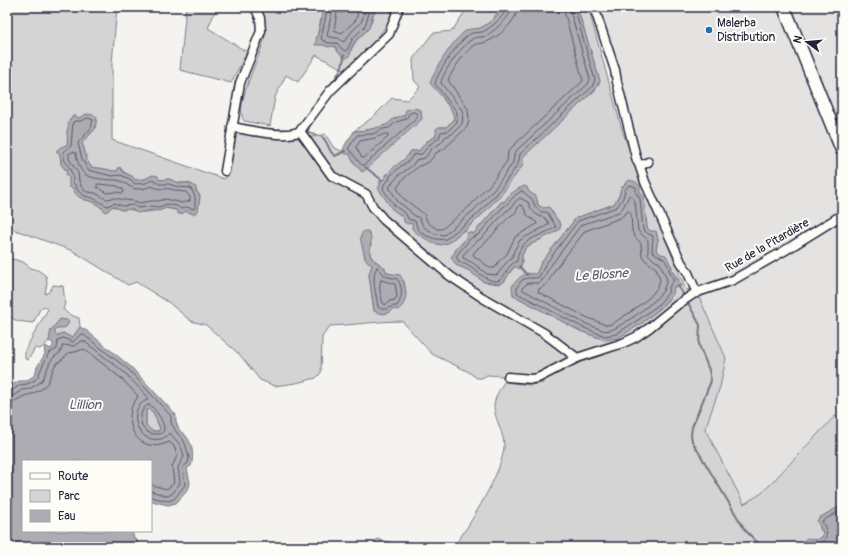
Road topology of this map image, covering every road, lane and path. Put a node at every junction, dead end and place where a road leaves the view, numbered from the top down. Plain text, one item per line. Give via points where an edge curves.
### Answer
1 (255, 7) edge
2 (400, 7) edge
3 (594, 7) edge
4 (784, 7) edge
5 (232, 127) junction
6 (300, 131) junction
7 (842, 150) edge
8 (648, 162) dead end
9 (639, 164) junction
10 (225, 170) dead end
11 (842, 215) edge
12 (696, 293) junction
13 (577, 358) junction
14 (508, 377) dead end

1 - 5 street via 260,18 261,31 240,83
2 - 6 street via 389,34 330,91
3 - 9 street via 615,70
4 - 7 main road
5 - 6 street via 287,134 296,134
5 - 10 street
6 - 13 street via 332,176 366,194 384,220 450,276 544,333
8 - 9 street
9 - 12 street
11 - 12 street, Rue de la Pitardière via 733,280
12 - 13 street, Rue de la Pitardière via 636,337
13 - 14 street, Rue de la Pitardière via 538,378

